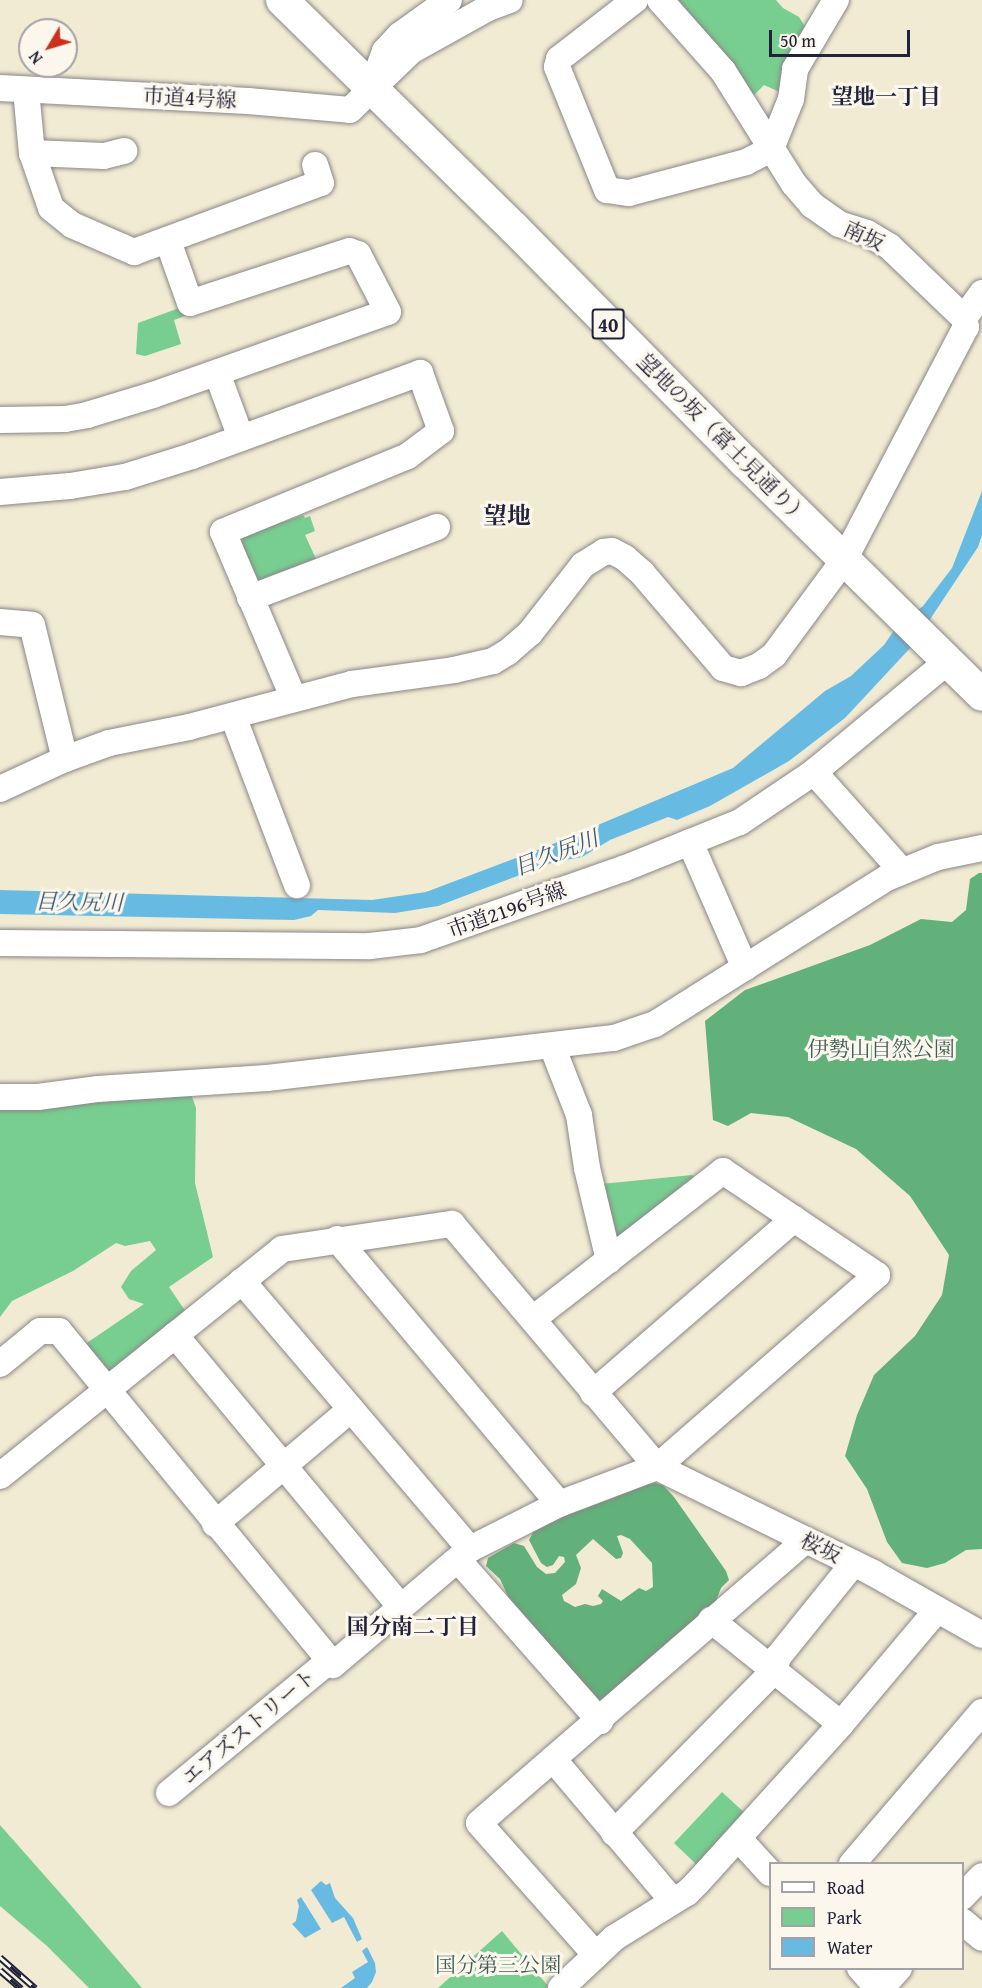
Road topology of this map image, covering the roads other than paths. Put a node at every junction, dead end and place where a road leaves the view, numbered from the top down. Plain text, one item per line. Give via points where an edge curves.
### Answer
1 (282, 0) edge
2 (449, 0) edge
3 (510, 0) edge
4 (635, 0) edge
5 (660, 0) edge
6 (836, 0) edge
7 (0, 88) edge
8 (26, 90) junction
9 (371, 90) junction
10 (771, 149) junction
11 (124, 151) dead end
12 (32, 153) junction
13 (315, 165) dead end
14 (168, 241) junction
15 (982, 293) edge
16 (964, 318) junction
17 (217, 373) junction
18 (0, 420) edge
19 (241, 438) junction
20 (0, 492) edge
21 (437, 527) dead end
22 (844, 560) junction
23 (250, 598) junction
24 (0, 622) edge
25 (938, 651) junction
26 (982, 695) edge
27 (294, 699) junction
28 (233, 716) junction
29 (65, 759) junction
30 (814, 772) junction
31 (0, 789) edge
32 (690, 842) junction
33 (982, 848) edge
34 (902, 871) junction
35 (297, 885) dead end
36 (0, 943) edge
37 (745, 968) junction
38 (552, 1046) junction
39 (0, 1097) edge
40 (794, 1219) junction
41 (337, 1239) junction
42 (609, 1260) junction
43 (242, 1281) junction
44 (533, 1319) junction
45 (175, 1335) junction
46 (0, 1364) edge
47 (105, 1389) junction
48 (593, 1393) junction
49 (351, 1409) junction
50 (284, 1466) junction
51 (657, 1467) junction
52 (0, 1476) edge
53 (559, 1504) junction
54 (215, 1524) junction
55 (804, 1540) junction
56 (464, 1555) junction
57 (853, 1564) junction
58 (401, 1607) junction
59 (937, 1610) junction
60 (711, 1620) junction
61 (982, 1635) edge
62 (329, 1661) junction
63 (774, 1671) junction
64 (982, 1712) edge
65 (600, 1720) junction
66 (841, 1724) junction
67 (553, 1759) junction
68 (169, 1793) dead end
69 (614, 1833) junction
70 (739, 1839) junction
71 (853, 1862) edge
72 (769, 1871) edge
73 (982, 1875) edge
74 (964, 1896) edge
75 (672, 1900) junction
76 (964, 1922) edge
77 (982, 1938) edge
78 (596, 1955) junction
79 (862, 1970) edge
80 (896, 1970) edge
81 (561, 1988) edge
82 (880, 1988) edge

1 - 9 main road, 40
2 - 9 street via 400,35 385,51
3 - 9 street, 市道4号線 via 411,51
4 - 10 street via 559,59 557,68 607,190 629,193 746,162
5 - 10 street, 南坂 via 723,71
6 - 10 street via 795,69 791,99
7 - 8 street, 市道4号線
8 - 9 street, 市道4号線 via 350,110
8 - 12 street
9 - 22 main road, 望地の坂（富士見通り） / 40
10 - 16 street, 南坂 via 816,208 839,224 867,233 890,247
11 - 12 street via 104,156
12 - 14 street via 51,208 72,225 134,252
13 - 14 street via 321,183
14 - 17 street via 190,303 349,251 358,254 388,312
15 - 16 street
16 - 22 street via 966,327
17 - 18 street via 87,415
17 - 19 street
19 - 20 street via 125,477
19 - 23 street via 420,373 441,431 408,456 223,532
21 - 23 street via 324,560
22 - 25 main road, 40
22 - 27 street via 774,655 741,673 729,671 716,662 634,566 618,554 604,552 583,565 530,633 492,661 374,680
23 - 27 street
24 - 29 street via 32,625
25 - 26 main road, 40
25 - 30 street, 市道2196号線
27 - 28 street
28 - 29 street via 109,743
28 - 35 street
29 - 31 street
30 - 32 street, 市道2196号線 via 740,822
30 - 34 street
32 - 36 street, 市道2196号線 via 421,940 369,946
32 - 37 street
33 - 34 street via 938,856
34 - 37 street
37 - 38 street via 655,1024 614,1038
38 - 39 street via 267,1078
38 - 42 street via 579,1116 586,1168
40 - 42 street via 723,1172
40 - 48 street
40 - 51 street via 877,1275
41 - 43 street via 282,1249
41 - 44 street via 452,1224
41 - 53 street
42 - 44 street
43 - 45 street
43 - 49 street
44 - 48 street
45 - 47 street
45 - 50 street
46 - 47 street via 40,1331 59,1331
47 - 52 street
47 - 54 street
48 - 51 street
49 - 50 street
49 - 56 street
50 - 54 street
50 - 58 street
51 - 53 street
51 - 55 street, 桜坂
53 - 56 street
54 - 62 street
55 - 57 street, 桜坂
55 - 60 street
56 - 58 street
56 - 65 street
57 - 59 street, 桜坂
57 - 63 street via 778,1657
58 - 62 street, エアズストリート via 333,1665
59 - 61 street, 桜坂
59 - 66 street
60 - 63 street
60 - 65 street
62 - 68 street, エアズストリート
63 - 66 street
63 - 69 street
64 - 71 street
65 - 67 street
66 - 70 street
67 - 69 street
67 - 78 street via 479,1823
69 - 75 street
70 - 72 street
70 - 75 street via 687,1893
73 - 74 street
75 - 78 street via 614,1938
76 - 77 street
78 - 81 street
79 - 82 street
80 - 82 street

